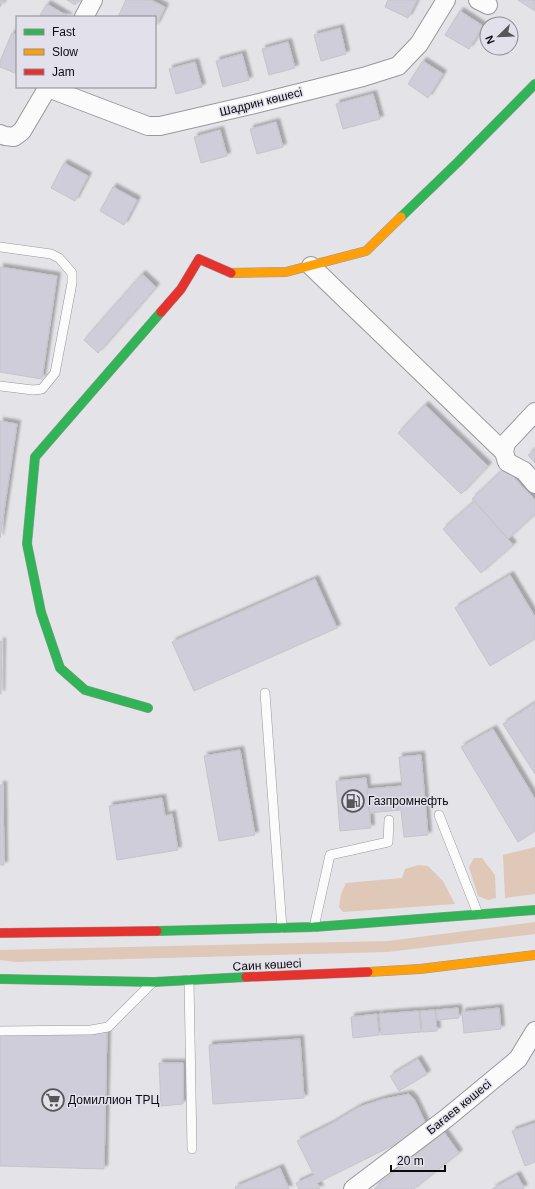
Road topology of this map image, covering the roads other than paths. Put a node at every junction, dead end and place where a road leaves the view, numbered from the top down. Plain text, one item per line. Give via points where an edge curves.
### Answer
1 (93, 0) edge
2 (446, 0) edge
3 (85, 16) edge
4 (535, 84) edge
5 (47, 88) edge
6 (51, 88) edge
7 (7, 136) edge
8 (0, 247) edge
9 (311, 266) junction
10 (0, 386) edge
11 (535, 412) edge
12 (504, 452) junction
13 (535, 484) edge
14 (265, 693) dead end
15 (148, 708) dead end
16 (439, 815) dead end
17 (389, 820) dead end
18 (535, 910) edge
19 (479, 915) junction
20 (314, 927) junction
21 (282, 928) junction
22 (0, 933) edge
23 (534, 960) edge
24 (0, 979) edge
25 (189, 980) junction
26 (154, 982) junction
27 (0, 1031) edge
28 (535, 1031) edge
29 (192, 1149) dead end
30 (353, 1189) edge

1 - 3 street
2 - 6 street, Шадрин көшесі via 419,44 398,66 363,77 160,126 148,126
4 - 9 main road via 366,251
5 - 7 street via 22,131
8 - 10 lane via 51,254 59,258 72,273 72,283 55,373 46,386 33,390
9 - 12 street
9 - 15 main road via 286,272 229,273 199,259 181,289 35,457 27,544 41,612 60,668 85,690
11 - 12 street via 506,443
12 - 13 street via 507,462 524,471
14 - 21 lane
16 - 19 lane
17 - 20 lane via 388,842 330,855
18 - 19 main road
19 - 20 main road
20 - 21 main road
21 - 22 main road
23 - 25 main road, Саин көшесі via 420,969
24 - 26 main road, Саин көшесі
25 - 26 main road, Саин көшесі
25 - 29 lane
26 - 27 lane via 108,1027 90,1030
28 - 30 street, Бағаев көшесі via 518,1059 448,1117

